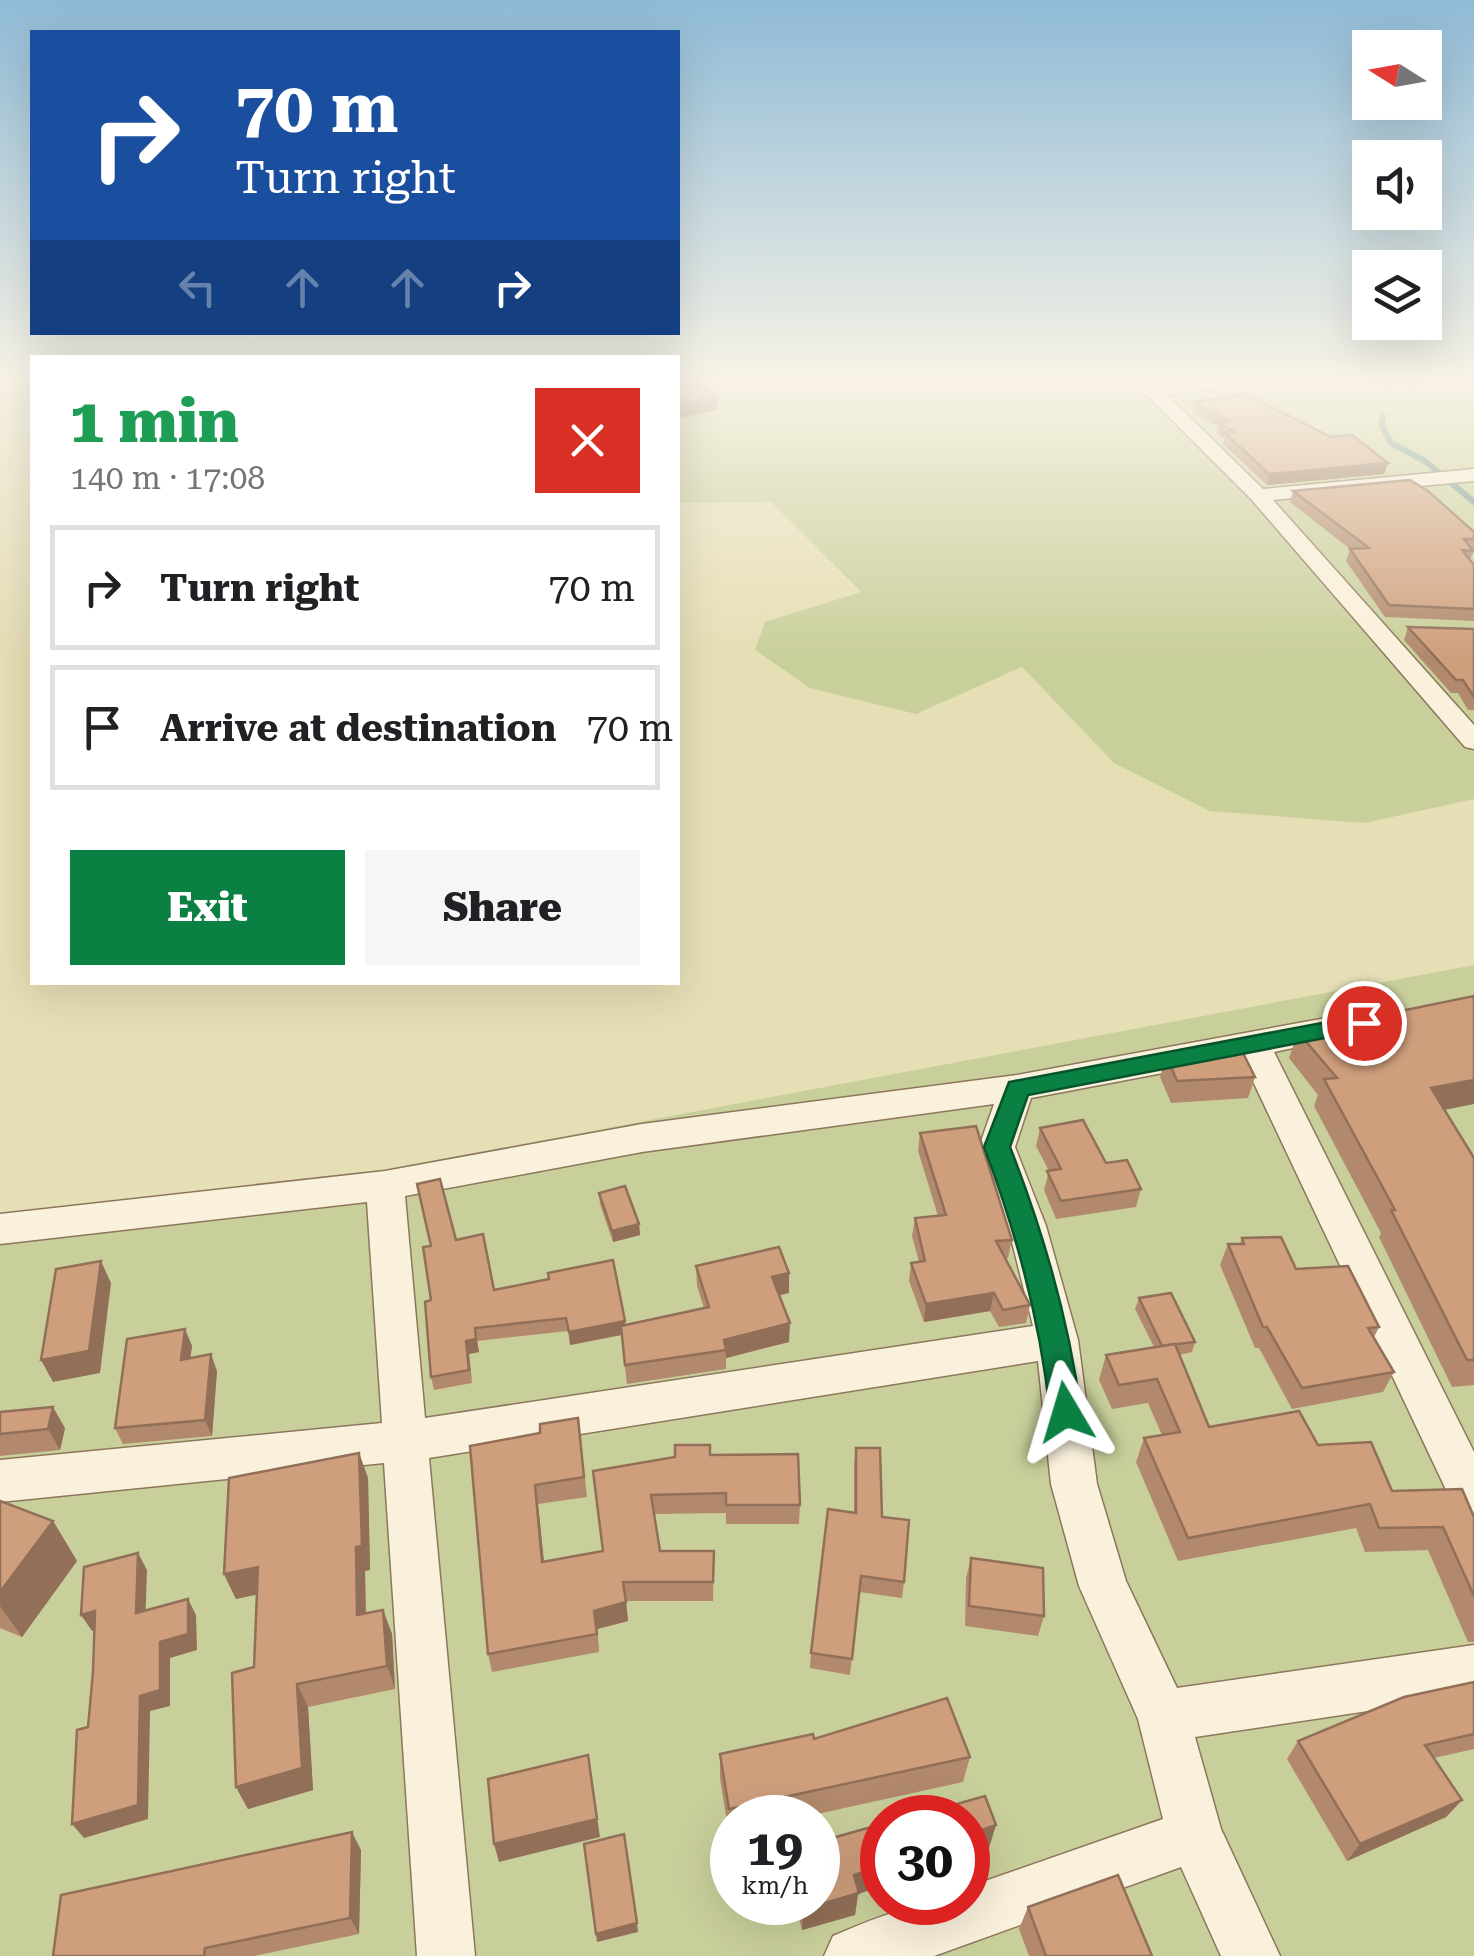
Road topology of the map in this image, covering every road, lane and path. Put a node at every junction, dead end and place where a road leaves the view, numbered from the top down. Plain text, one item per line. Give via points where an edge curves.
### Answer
1 (1237, 474) edge
2 (1474, 475) edge
3 (1258, 495) junction
4 (1373, 628) junction
5 (1406, 630) edge
6 (1474, 741) edge
7 (1364, 1023) edge
8 (1253, 1044) junction
9 (1018, 1088) junction
10 (385, 1185) junction
11 (0, 1229) edge
12 (1057, 1340) junction
13 (408, 1441) junction
14 (0, 1481) edge
15 (1474, 1500) edge
16 (1474, 1670) edge
17 (1163, 1716) junction
18 (1195, 1835) junction
19 (446, 1956) edge
20 (853, 1956) edge
21 (1250, 1956) edge

1 - 3 street
2 - 3 street
3 - 4 street
4 - 5 street
4 - 6 street
7 - 8 street
8 - 9 street
8 - 15 street
9 - 10 street via 642,1138
9 - 12 street via 997,1147 1027,1226
10 - 11 street
10 - 13 street
12 - 13 street
12 - 17 street via 1074,1484 1103,1586
13 - 14 street
13 - 19 street
16 - 17 street
17 - 18 street
18 - 20 street
18 - 21 street

